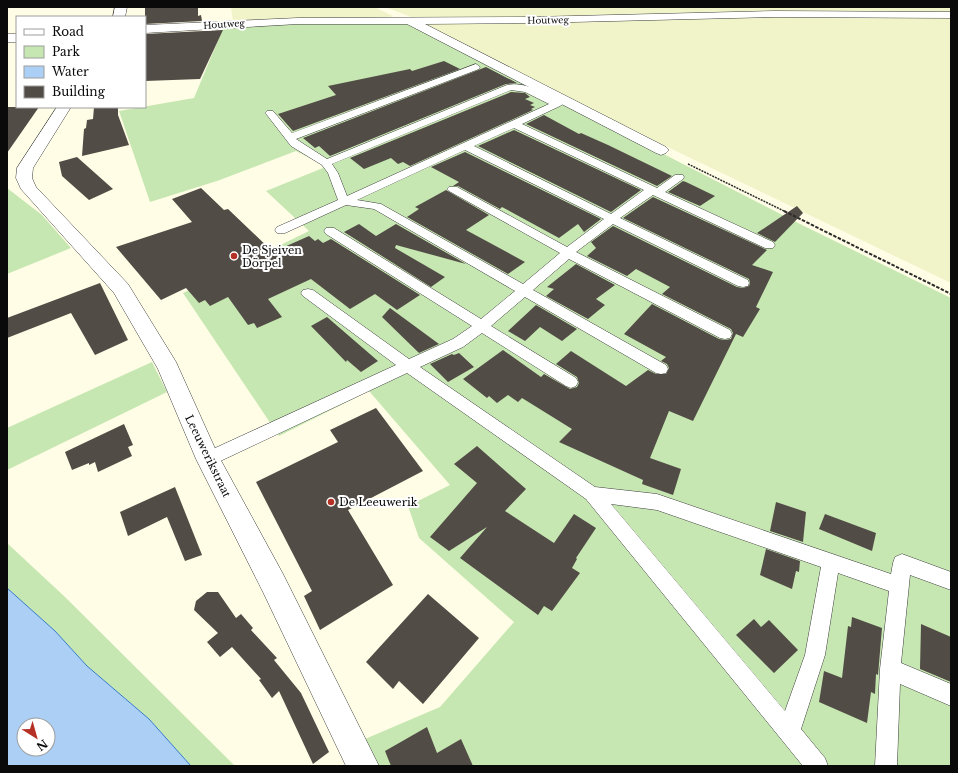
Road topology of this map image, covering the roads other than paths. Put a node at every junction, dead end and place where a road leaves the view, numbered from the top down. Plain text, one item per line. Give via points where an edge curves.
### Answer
1 (951, 15) edge
2 (406, 20) junction
3 (146, 30) edge
4 (476, 66) dead end
5 (560, 102) junction
6 (63, 108) edge
7 (270, 113) dead end
8 (514, 124) junction
9 (289, 138) junction
10 (466, 146) junction
11 (662, 150) road end
12 (326, 163) junction
13 (679, 178) dead end
14 (453, 189) dead end
15 (654, 191) junction
16 (344, 202) junction
17 (611, 219) junction
18 (281, 230) dead end
19 (330, 231) dead end
20 (769, 245) dead end
21 (568, 253) junction
22 (743, 283) dead end
23 (526, 290) junction
24 (308, 293) dead end
25 (482, 327) junction
26 (725, 334) dead end
27 (409, 367) junction
28 (661, 368) dead end
29 (571, 382) dead end
30 (208, 459) junction
31 (592, 494) junction
32 (831, 562) junction
33 (951, 581) edge
34 (900, 586) junction
35 (890, 669) junction
36 (951, 695) edge
37 (789, 731) junction
38 (363, 766) edge
39 (817, 766) edge
40 (886, 766) edge

1 - 2 street, Houtweg via 774,14 533,20
2 - 3 street, Houtweg via 281,21
2 - 5 street
4 - 9 lane
5 - 8 lane
5 - 11 street
5 - 12 lane via 520,87 510,87
6 - 30 street, Leeuwerikstraat via 19,168 29,189 121,289 168,368
7 - 9 lane
8 - 10 lane
8 - 15 lane
9 - 12 lane
10 - 16 lane
10 - 17 lane
12 - 16 lane via 333,173
13 - 15 lane
14 - 21 lane
15 - 17 lane
15 - 20 lane
16 - 18 lane
16 - 23 lane via 377,206
17 - 21 lane
17 - 22 lane
19 - 25 lane
21 - 23 lane
21 - 26 lane
23 - 25 lane
23 - 28 lane
24 - 27 lane
25 - 27 lane via 458,343
25 - 29 lane
27 - 30 lane
27 - 31 lane
30 - 38 street, Leeuwerikstraat via 273,583
31 - 32 lane via 657,502
31 - 37 lane
32 - 34 lane
32 - 37 lane via 815,655
33 - 34 lane via 902,563
34 - 35 lane
35 - 36 lane
35 - 40 lane
37 - 39 lane

